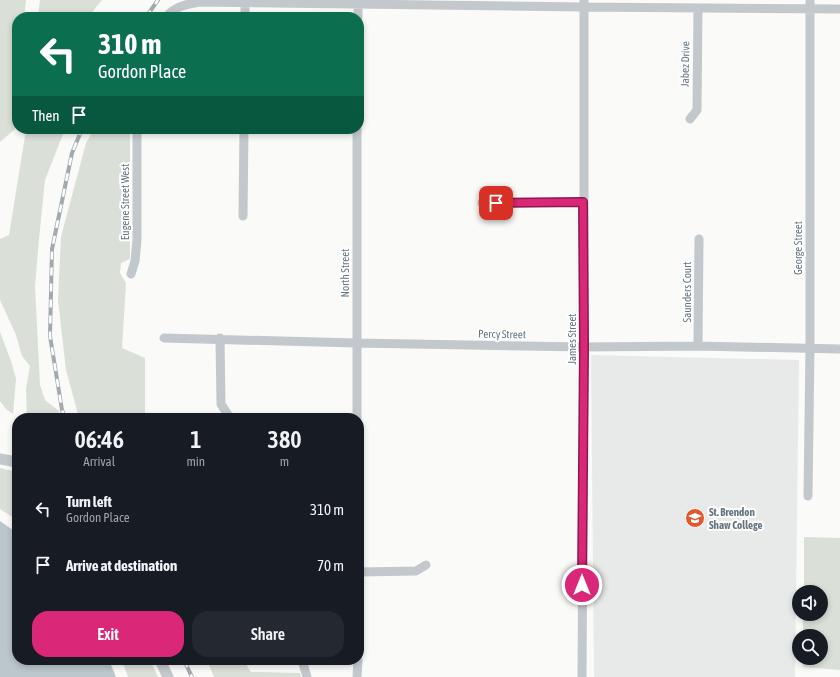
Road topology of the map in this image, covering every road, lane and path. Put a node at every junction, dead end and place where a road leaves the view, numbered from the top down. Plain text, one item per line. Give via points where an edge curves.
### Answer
1 (245, 2) junction
2 (358, 2) edge
3 (584, 4) edge
4 (810, 4) edge
5 (698, 8) junction
6 (840, 9) edge
7 (171, 12) edge
8 (245, 12) edge
9 (690, 119) dead end
10 (136, 134) edge
11 (244, 134) edge
12 (358, 134) edge
13 (583, 202) junction
14 (482, 203) dead end
15 (243, 216) dead end
16 (699, 239) dead end
17 (131, 274) dead end
18 (164, 338) dead end
19 (220, 338) junction
20 (356, 343) junction
21 (698, 346) junction
22 (584, 347) junction
23 (810, 348) junction
24 (840, 349) edge
25 (227, 413) edge
26 (357, 413) edge
27 (0, 459) edge
28 (12, 461) edge
29 (808, 496) dead end
30 (426, 565) dead end
31 (364, 572) edge
32 (162, 665) edge
33 (303, 665) edge
34 (358, 665) edge
35 (168, 677) edge
36 (307, 677) edge
37 (357, 677) edge
38 (582, 677) edge

1 - 2 street
1 - 7 street via 185,4
1 - 8 street
2 - 3 street
3 - 5 street
3 - 13 street, James Street
4 - 5 street
4 - 6 street
4 - 23 street, George Street
5 - 9 street, Jabez Drive via 697,110
10 - 17 street, Eugene Street West via 137,240
11 - 15 street
12 - 20 street, North Street
13 - 14 street
13 - 22 street, James Street
16 - 21 street, Saunders Court
18 - 19 street, Percy Street
19 - 20 street, Percy Street
19 - 25 street via 221,404
20 - 22 street, Percy Street
20 - 26 street, North Street
21 - 22 street, Percy Street
21 - 23 street, Percy Street
22 - 38 street, James Street
23 - 24 street, Percy Street
23 - 29 street, George Street
27 - 28 street
30 - 31 street via 416,572
32 - 35 street
33 - 36 street
34 - 37 street

